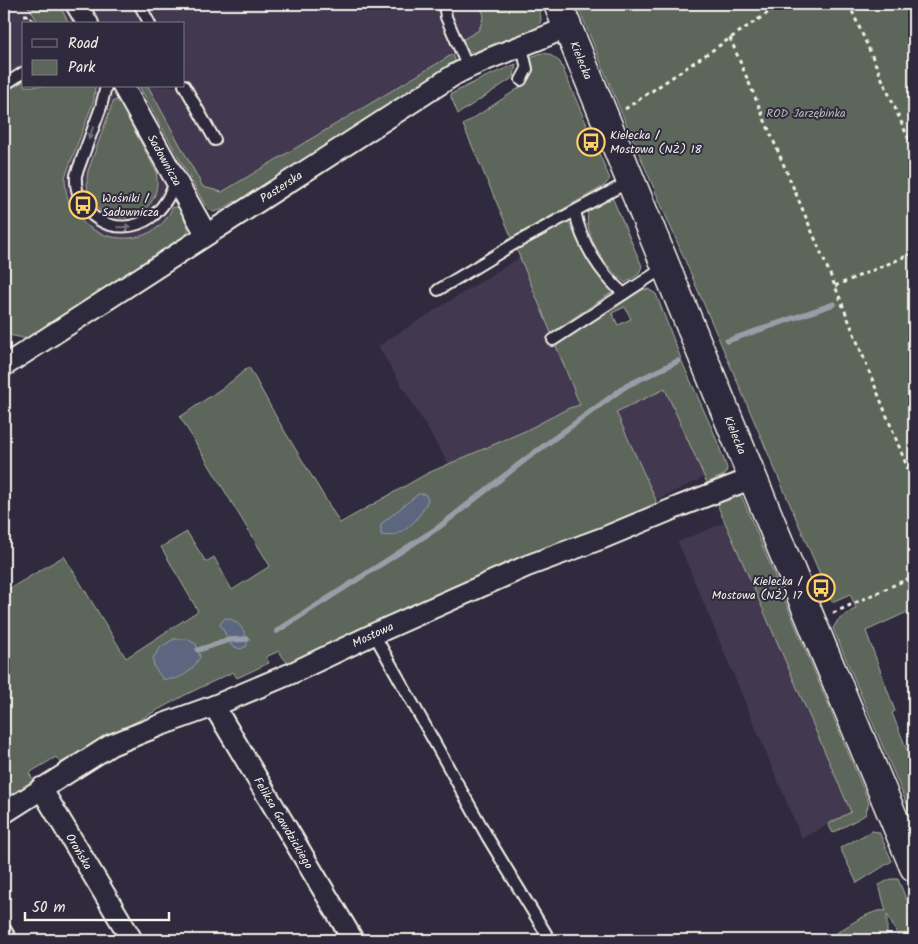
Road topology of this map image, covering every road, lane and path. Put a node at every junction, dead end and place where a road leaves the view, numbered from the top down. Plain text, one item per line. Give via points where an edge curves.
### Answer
1 (76, 4) edge
2 (139, 4) edge
3 (444, 4) edge
4 (781, 4) edge
5 (849, 4) edge
6 (24, 15) dead end
7 (562, 15) edge
8 (33, 22) edge
9 (87, 22) edge
10 (149, 22) edge
11 (730, 38) junction
12 (522, 47) junction
13 (468, 68) junction
14 (22, 73) edge
15 (521, 80) dead end
16 (4, 84) edge
17 (185, 87) edge
18 (106, 88) edge
19 (124, 88) edge
20 (605, 122) junction
21 (214, 140) dead end
22 (914, 151) edge
23 (176, 180) junction
24 (630, 181) junction
25 (575, 211) junction
26 (206, 234) junction
27 (914, 252) edge
28 (665, 267) junction
29 (835, 286) junction
30 (438, 290) dead end
31 (624, 294) junction
32 (553, 340) dead end
33 (4, 366) edge
34 (752, 478) junction
35 (914, 484) edge
36 (914, 576) edge
37 (812, 622) junction
38 (374, 634) junction
39 (214, 706) junction
40 (41, 788) junction
41 (4, 812) edge
42 (913, 858) edge
43 (4, 927) edge
44 (12, 940) edge
45 (132, 940) edge
46 (353, 940) edge
47 (550, 940) edge

1 - 9 street
2 - 10 lane
3 - 13 lane via 446,17
4 - 11 path
5 - 22 path
6 - 8 path via 28,15
7 - 12 street, Pasterska
7 - 20 main road, Kielecka
11 - 20 path
11 - 29 path
12 - 13 street, Pasterska
12 - 15 lane via 527,69
13 - 26 street, Pasterska
14 - 16 lane
17 - 21 lane
18 -> 23 lane via 76,175 75,186 83,205 110,226 132,227 160,209
19 - 23 street, Sadownicza
20 - 24 main road, Kielecka
23 - 26 street, Sadownicza
24 - 25 lane
24 - 28 main road, Kielecka
25 - 30 lane
25 - 31 lane via 593,258
26 - 33 street, Pasterska
27 - 29 path
28 - 31 lane
28 - 34 main road, Kielecka
29 - 35 path
31 - 32 lane
34 - 37 main road, Kielecka
34 - 38 street, Mostowa via 527,566
36 - 37 path
37 - 42 main road, Kielecka
38 - 39 street, Mostowa
38 - 47 lane via 488,838
39 - 40 street, Mostowa via 111,746
39 - 46 street, Feliksa Gawdzickiego
40 - 41 street, Mostowa
40 - 45 street, Orońska
43 - 44 lane

